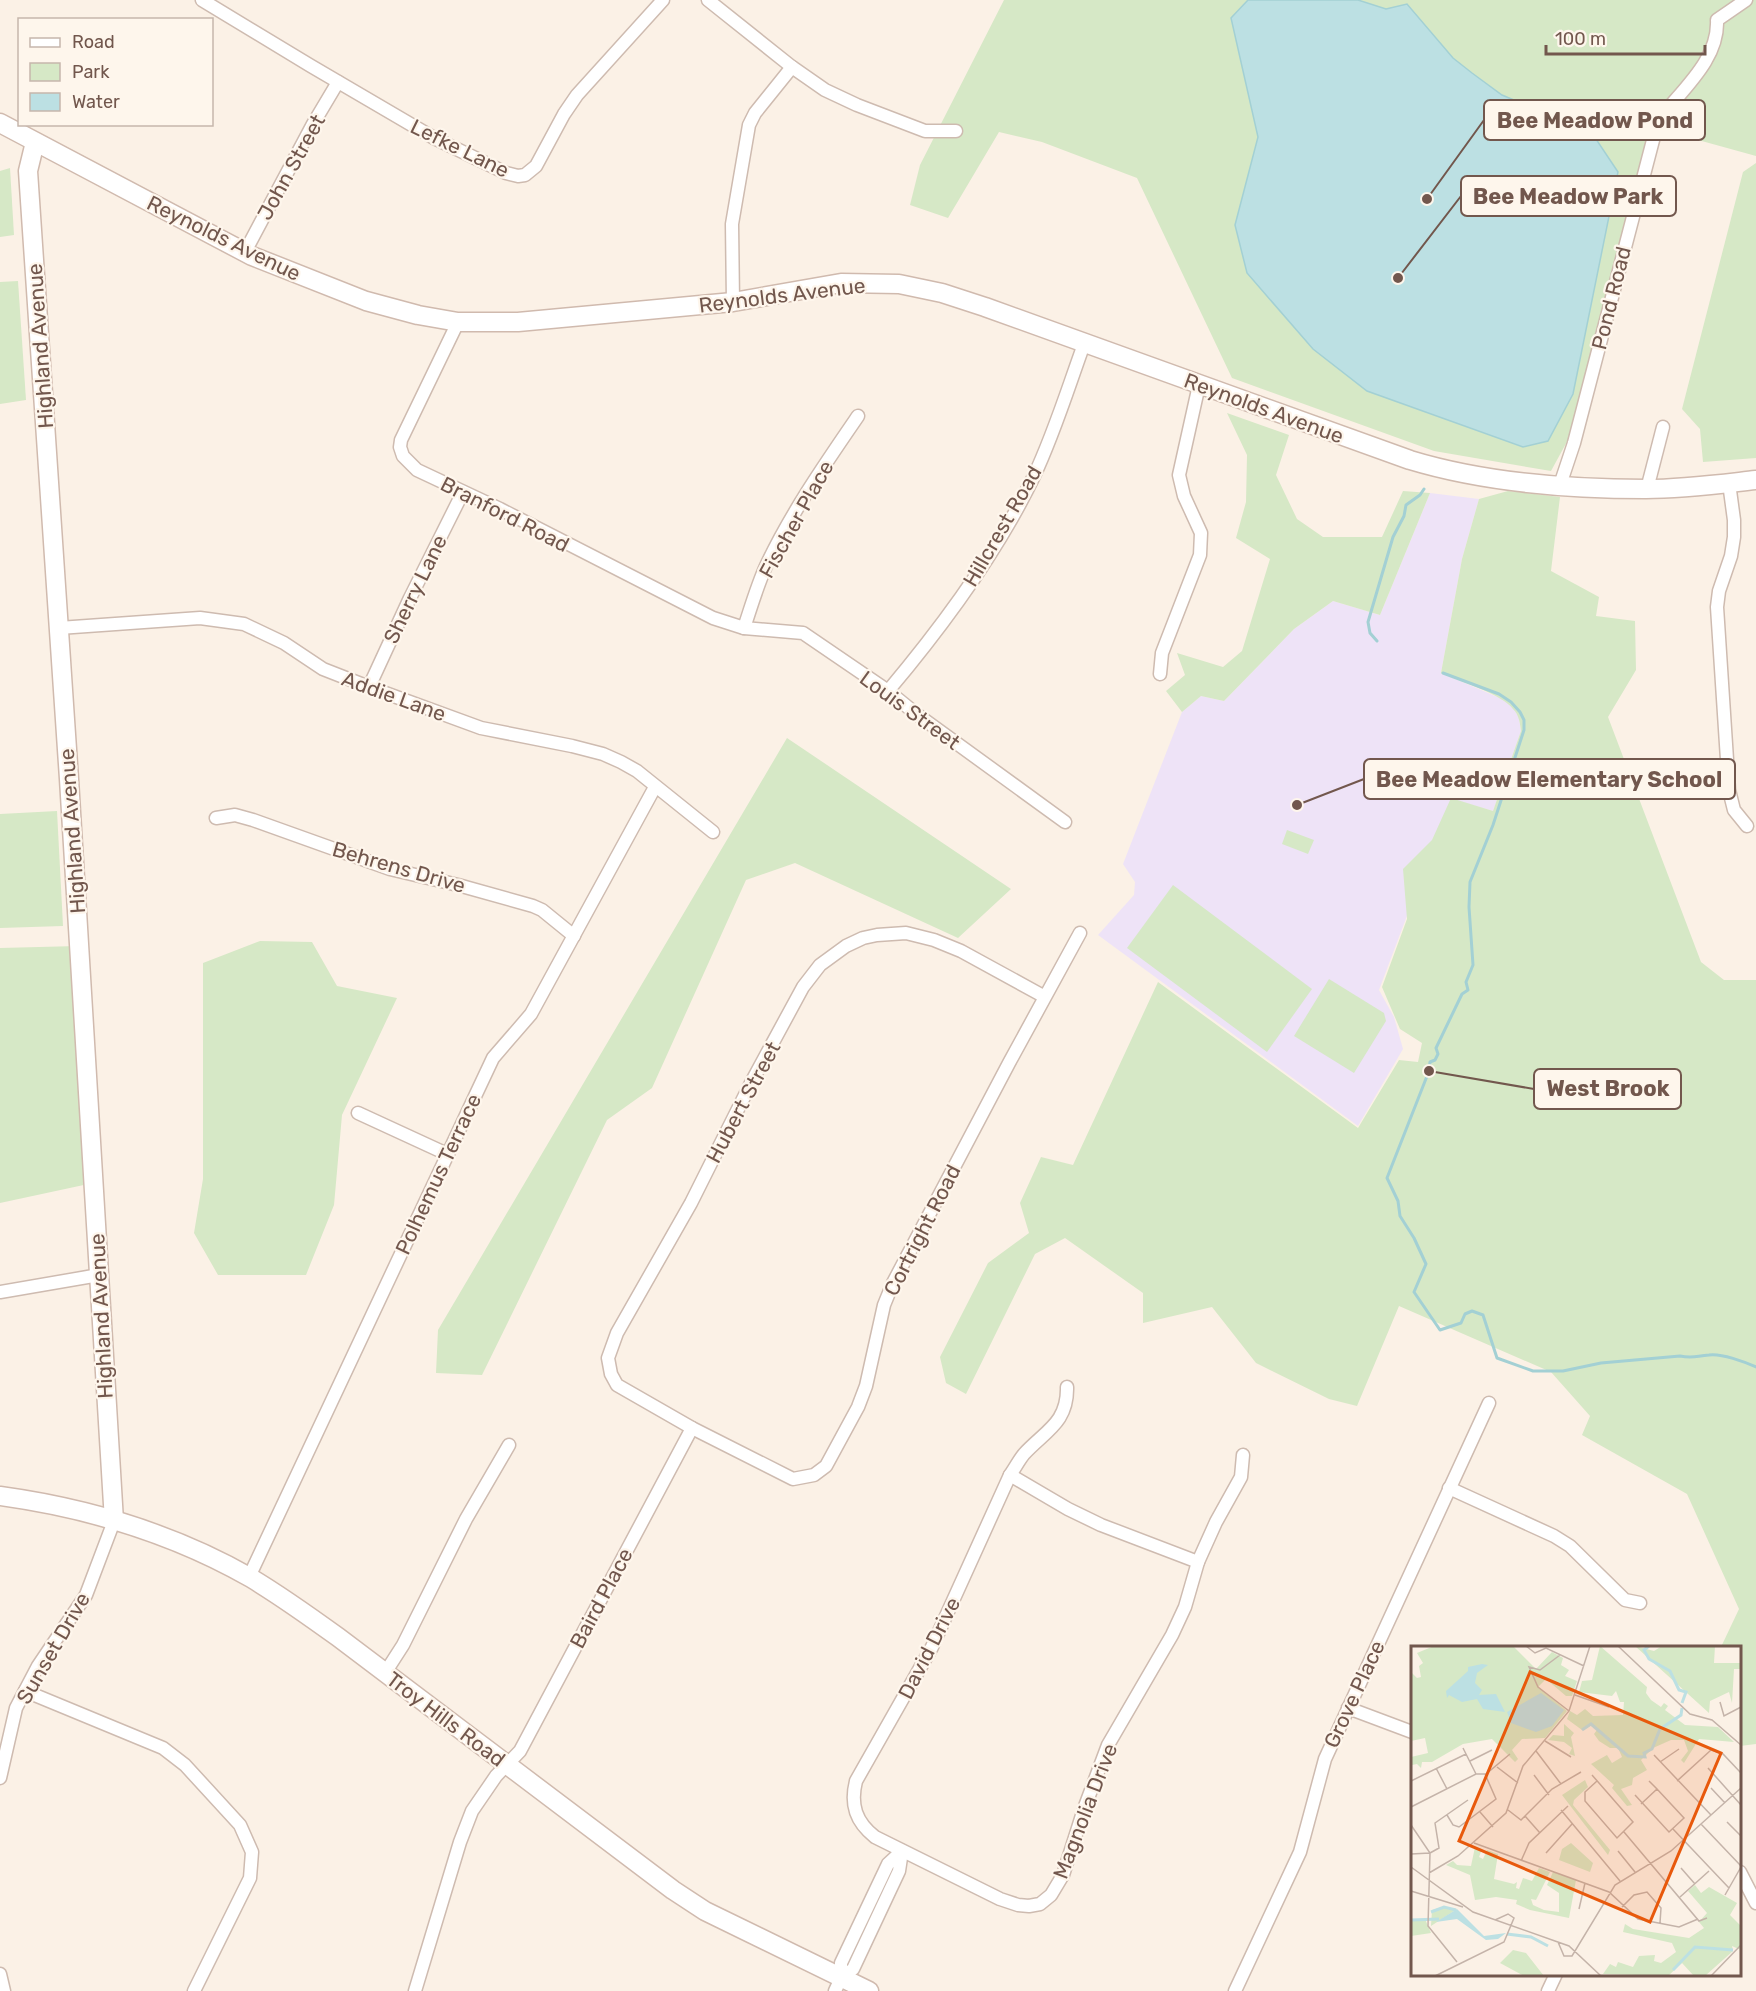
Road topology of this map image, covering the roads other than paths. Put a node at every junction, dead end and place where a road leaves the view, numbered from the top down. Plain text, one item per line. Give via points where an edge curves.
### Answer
1 (202, 0) edge
2 (663, 0) edge
3 (708, 0) edge
4 (1746, 0) edge
5 (792, 67) junction
6 (338, 82) junction
7 (0, 123) edge
8 (956, 131) dead end
9 (35, 142) junction
10 (245, 252) junction
11 (733, 302) junction
12 (458, 322) junction
13 (1084, 344) junction
14 (1199, 386) junction
15 (858, 416) dead end
16 (1663, 427) dead end
17 (1756, 480) edge
18 (1729, 483) junction
19 (1560, 486) junction
20 (1647, 489) junction
21 (463, 492) junction
22 (59, 628) junction
23 (744, 628) junction
24 (1160, 674) dead end
25 (369, 687) junction
26 (888, 691) junction
27 (656, 787) junction
28 (216, 818) dead end
29 (1065, 822) dead end
30 (1747, 826) dead end
31 (714, 832) dead end
32 (1080, 933) dead end
33 (574, 936) junction
34 (1045, 997) junction
35 (358, 1113) dead end
36 (447, 1154) junction
37 (99, 1275) junction
38 (0, 1292) edge
39 (1067, 1387) dead end
40 (1489, 1403) dead end
41 (692, 1428) junction
42 (509, 1445) dead end
43 (1243, 1455) dead end
44 (1010, 1475) junction
45 (1449, 1488) junction
46 (0, 1496) edge
47 (114, 1521) junction
48 (1198, 1562) junction
49 (249, 1577) junction
50 (1640, 1603) dead end
51 (385, 1673) junction
52 (25, 1691) junction
53 (1348, 1708) junction
54 (1411, 1731) edge
55 (507, 1765) junction
56 (0, 1778) edge
57 (902, 1851) junction
58 (949, 1874) joint
59 (1741, 1874) edge
60 (1756, 1903) edge
61 (0, 1974) edge
62 (1555, 1976) edge
63 (838, 1984) edge
64 (4, 1991) edge
65 (194, 1991) edge
66 (415, 1991) edge
67 (869, 1991) edge
68 (1235, 1991) edge
69 (1548, 1991) edge

1 - 6 street, Lefke Lane
2 - 6 street, Lefke Lane via 577,95 536,166 525,175 506,173 434,138
3 - 5 street
4 - 19 street, Pond Road via 1718,20 1707,58 1658,121 1653,134
5 - 8 street via 825,90 857,105 925,130
5 - 11 street via 749,125 732,224
6 - 10 street, John Street
7 - 9 street, Reynolds Avenue
9 - 10 street, Reynolds Avenue
9 - 22 street, Highland Avenue via 28,171
10 - 12 street, Reynolds Avenue via 366,301
11 - 12 street, Reynolds Avenue via 518,322
11 - 13 street, Reynolds Avenue via 812,286 899,284 956,297
12 - 21 street, Branford Road via 400,447 417,470
13 - 14 street, Reynolds Avenue
13 - 26 street, Hillcrest Road via 1034,476 1012,517 978,571
14 - 19 street, Reynolds Avenue via 1438,469
14 - 24 street via 1179,475 1201,533 1200,555 1162,653
15 - 23 street, Fischer Place via 798,507 766,567
16 - 20 street
17 - 18 street, Reynolds Avenue
18 - 20 street, Reynolds Avenue
18 - 30 street via 1734,537 1719,591 1717,621 1729,790 1734,810
19 - 20 street, Reynolds Avenue
21 - 23 street, Branford Road via 713,618
21 - 25 street, Sherry Lane
22 - 25 street, Addie Lane via 200,618 226,620 258,629 323,669
22 - 37 street, Highland Avenue
23 - 26 street, Louis Street via 803,633
25 - 27 street, Addie Lane via 481,728 603,754 638,771
26 - 29 street, Louis Street
27 - 31 street, Addie Lane
27 - 33 street, Polhemus Terrace
28 - 33 street, Behrens Drive via 235,815 390,869 533,906
32 - 34 street, Cortright Road
33 - 36 street, Polhemus Terrace via 531,1014 493,1058
34 - 41 street, Cortright Road via 893,1282 866,1386 826,1466 814,1475 793,1479
34 - 41 street, Hubert Street via 961,951 906,933 863,938 820,965 803,987 691,1203 612,1344 608,1366 617,1385
35 - 36 street
36 - 49 street, Polhemus Terrace
37 - 38 street
37 - 47 street, Highland Avenue
39 - 44 street, David Drive via 1062,1414 1023,1455
40 - 45 street, Grove Place
41 - 55 street, Baird Place via 520,1751
42 - 51 street
43 - 48 street, Magnolia Drive via 1241,1478
44 - 48 street via 1101,1525
44 - 57 street, David Drive via 932,1647 856,1781 853,1803 861,1823 875,1837
45 - 50 street via 1554,1536 1570,1546 1625,1600
45 - 53 street, Grove Place
46 - 47 street, Troy Hills Road
47 - 49 street, Troy Hills Road via 197,1551
47 - 52 street, Sunset Drive via 86,1595
48 - 58 street, Magnolia Drive via 1172,1635 1108,1745 1063,1875 1051,1895 1041,1904 1018,1905
49 - 51 street, Troy Hills Road via 338,1636
51 - 55 street, Troy Hills Road
52 - 56 street, Sunset Drive via 16,1708
52 - 65 street via 163,1748 185,1765 240,1826 252,1852 250,1878
53 - 54 street
53 - 68 street, Grove Place via 1325,1759 1300,1852
55 - 63 street, Troy Hills Road via 705,1911
55 - 66 street, Baird Place via 472,1811
57 - 58 street, David Drive
57 - 63 street via 883,1874 840,1964
59 - 60 street
61 - 64 street
62 - 69 street
63 - 67 street, Troy Hills Road

